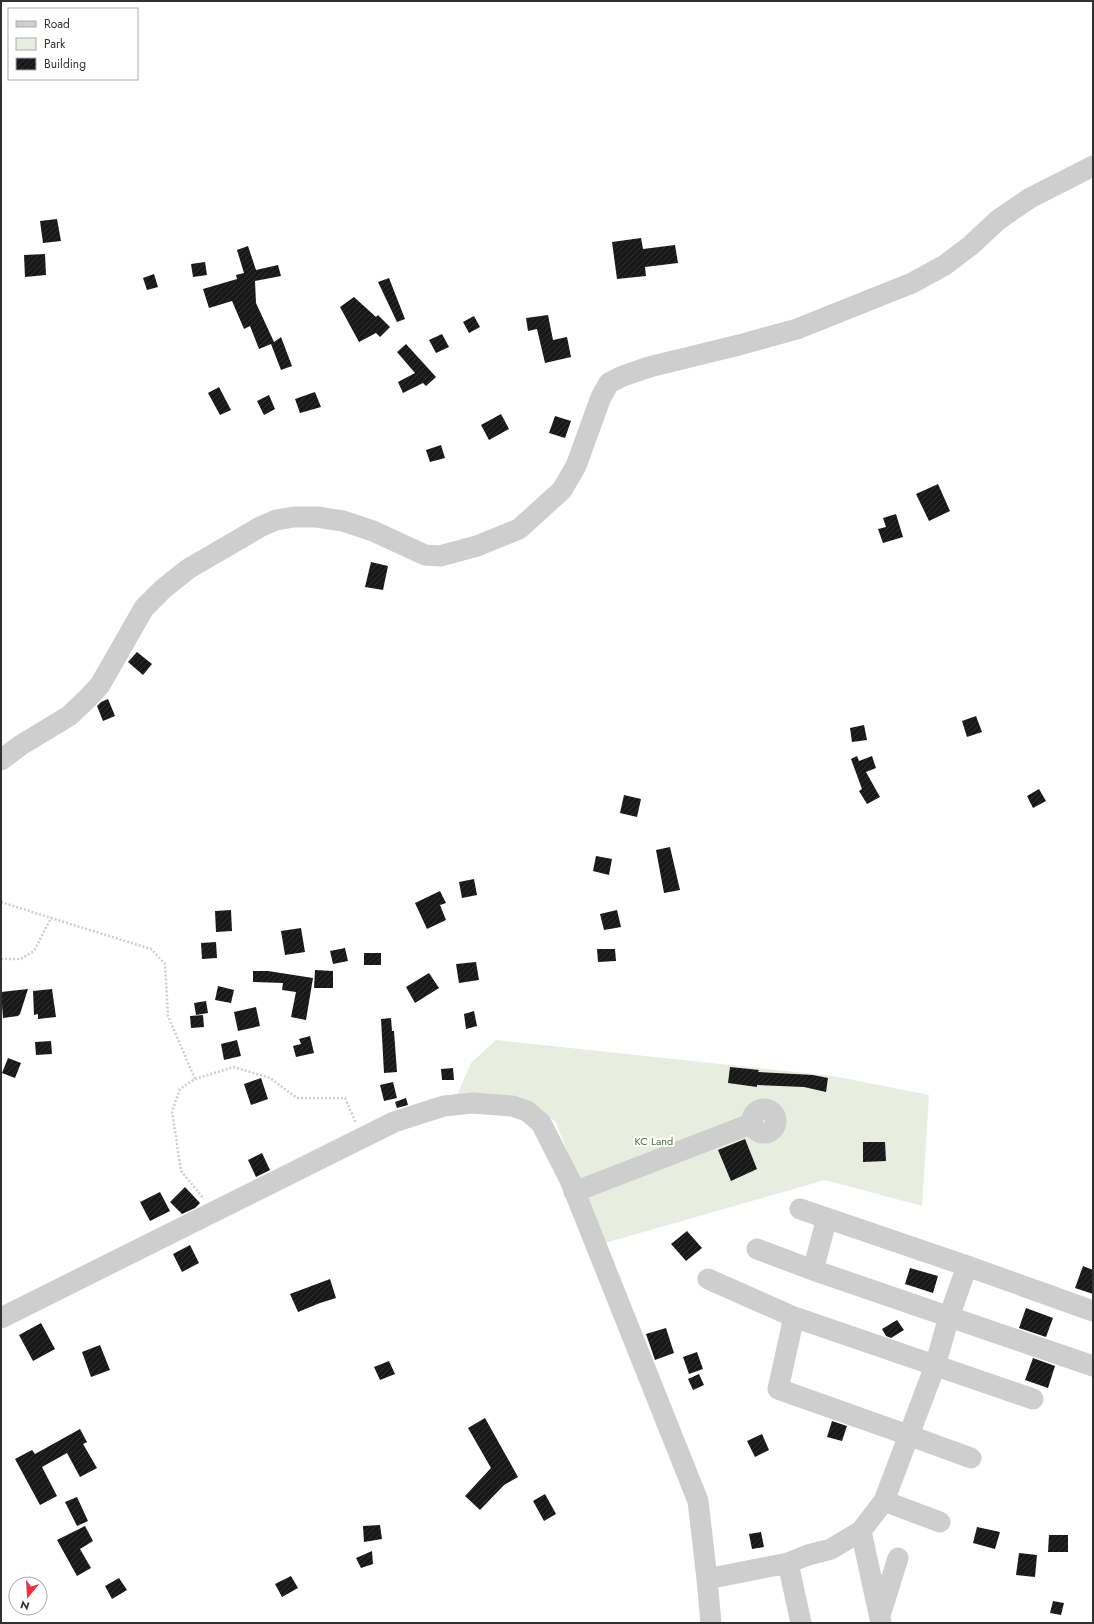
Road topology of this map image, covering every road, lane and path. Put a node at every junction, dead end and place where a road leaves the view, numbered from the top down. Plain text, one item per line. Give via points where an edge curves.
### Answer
1 (1093, 166) edge
2 (1, 760) edge
3 (1, 902) edge
4 (51, 918) junction
5 (1, 959) edge
6 (195, 1079) junction
7 (753, 1123) dead end
8 (362, 1138) junction
9 (574, 1192) junction
10 (800, 1209) dead end
11 (214, 1212) junction
12 (827, 1218) junction
13 (757, 1250) dead end
14 (967, 1266) junction
15 (813, 1270) junction
16 (708, 1279) dead end
17 (1093, 1311) edge
18 (794, 1317) junction
19 (949, 1317) junction
20 (1, 1318) edge
21 (935, 1366) junction
22 (1093, 1366) edge
23 (1033, 1399) dead end
24 (908, 1435) junction
25 (971, 1458) dead end
26 (884, 1501) junction
27 (940, 1522) dead end
28 (861, 1531) junction
29 (898, 1558) dead end
30 (788, 1563) junction
31 (708, 1579) junction
32 (880, 1619) edge
33 (711, 1623) edge
34 (801, 1623) edge

1 - 2 street via 1030,198 998,220 946,266 912,283 797,329 649,367 609,384 601,398 576,466 562,490 519,529 477,546 440,556 425,555 374,531 343,521 318,517 294,518 276,520 260,527 188,569 163,589 144,608 100,684 87,699 69,716
3 - 4 path
4 - 5 path via 34,951 20,959
4 - 6 path via 151,949 165,964 168,1016
6 - 8 path via 234,1067 270,1078 297,1098 345,1098
6 - 11 path via 180,1089 172,1111 181,1171
7 - 9 street
8 - 9 street via 394,1122 444,1106 473,1103 512,1106 527,1111 540,1123
8 - 11 street
9 - 31 street via 698,1501
10 - 12 street
11 - 20 street
12 - 14 street
12 - 15 street
13 - 15 street
14 - 17 street
14 - 19 street
15 - 19 street
16 - 18 street
18 - 21 street
18 - 24 street via 778,1389
19 - 21 street
19 - 22 street
21 - 23 street
21 - 24 street
24 - 25 street
24 - 26 street
26 - 27 street
26 - 28 street
28 - 30 street via 831,1549
28 - 32 street
29 - 32 street
30 - 31 street
30 - 34 street
31 - 33 street

